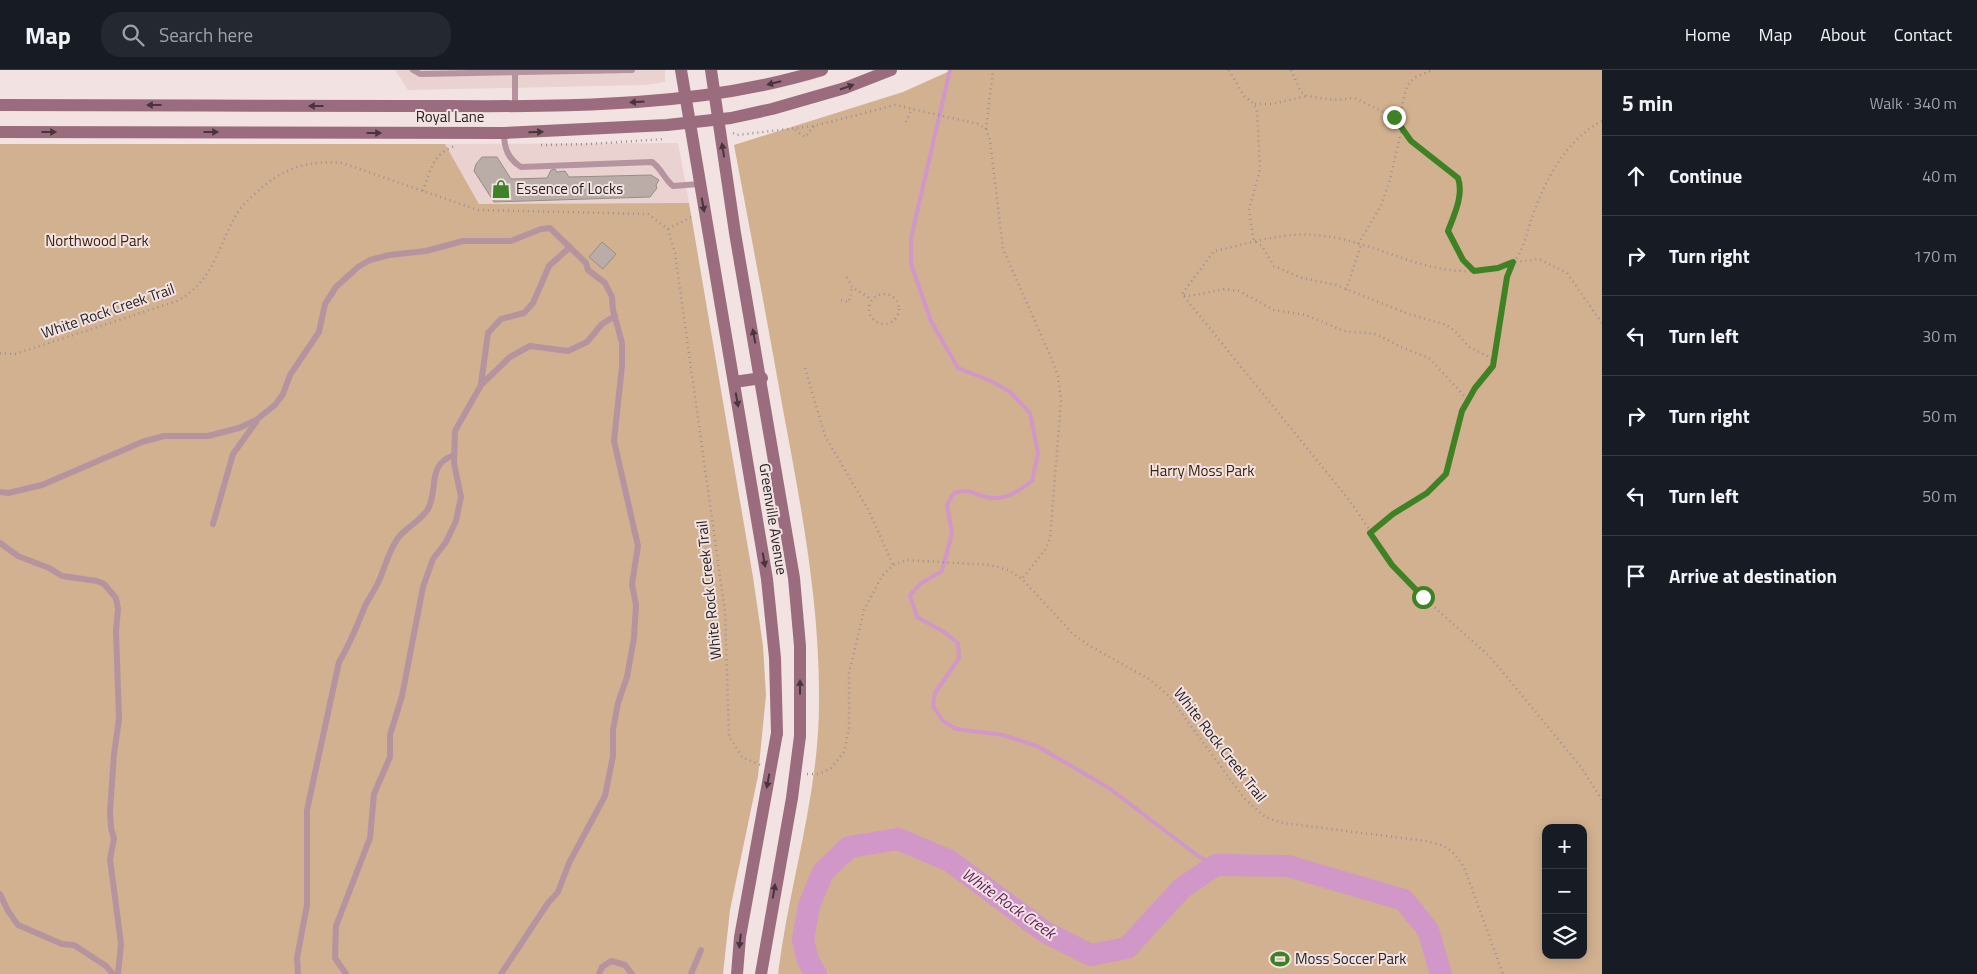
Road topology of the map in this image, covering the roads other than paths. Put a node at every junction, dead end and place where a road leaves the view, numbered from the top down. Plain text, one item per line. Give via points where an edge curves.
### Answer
1 (413, 70) edge
2 (632, 70) edge
3 (681, 70) edge
4 (711, 70) edge
5 (822, 70) edge
6 (891, 70) edge
7 (515, 74) junction
8 (714, 94) junction
9 (686, 98) junction
10 (0, 105) edge
11 (515, 105) junction
12 (718, 119) junction
13 (689, 123) junction
14 (0, 132) edge
15 (504, 133) junction
16 (699, 184) junction
17 (570, 247) junction
18 (615, 316) junction
19 (762, 378) junction
20 (734, 382) junction
21 (481, 385) junction
22 (256, 420) junction
23 (454, 455) junction
24 (0, 492) edge
25 (214, 524) dead end
26 (0, 542) edge
27 (0, 894) edge
28 (701, 950) dead end
29 (113, 974) edge
30 (118, 974) edge
31 (298, 974) edge
32 (346, 974) edge
33 (501, 974) edge
34 (600, 974) edge
35 (632, 974) edge
36 (691, 974) edge
37 (736, 974) edge
38 (761, 974) edge

1 - 7 lane via 420,74
2 - 7 lane
3 - 9 main road, Greenville Avenue
4 - 8 main road, Greenville Avenue
5 -> 8 main road, Royal Lane via 756,88
12 -> 6 main road, Royal Lane via 802,101
7 - 11 lane
8 - 9 main road, Royal Lane
8 - 12 main road, Greenville Avenue
9 -> 11 main road, Royal Lane
9 - 13 main road, Greenville Avenue
11 -> 10 main road, Royal Lane
12 - 13 main road, Royal Lane
19 -> 12 main road, Greenville Avenue
15 -> 13 main road, Royal Lane
13 - 16 main road, Greenville Avenue
14 -> 15 main road, Royal Lane
15 - 16 lane via 504,145 512,161 521,167 652,162 673,186
16 -> 20 main road, Greenville Avenue
17 - 18 lane via 586,263 588,270 605,283 612,297
17 - 21 lane via 549,266 533,302 524,313 501,319 491,328
17 - 22 lane via 550,228 511,241 463,241 426,251 389,254 364,263 336,287 325,304 319,332 290,375 283,394
18 - 21 lane via 602,324 587,342 568,352 530,346 517,352
18 - 33 lane via 622,343 622,366 614,441 638,546 632,584 636,605 634,638 613,730 613,756 605,796 569,863 558,892 548,902
19 - 20 main road
38 -> 19 main road, Greenville Avenue, bridge via 800,736 798,606
20 -> 37 main road, Greenville Avenue, bridge via 772,619 777,733
21 - 23 lane via 455,432
22 - 24 lane via 208,436 164,436 149,440 42,485
22 - 25 lane via 233,454
23 - 31 lane via 437,466 428,508 416,524 398,537 339,662 307,810 307,905 297,958
23 - 32 lane via 461,498 456,521 433,559 423,587 402,696 390,735 390,757 374,794 370,838 336,926 335,958
26 - 30 lane via 18,556 62,576 96,581 111,589 116,598 119,719 110,812 114,839 110,859 121,944
27 - 29 lane via 18,925 62,944 74,945
28 - 36 lane
34 - 35 lane via 602,967 611,961 625,964

